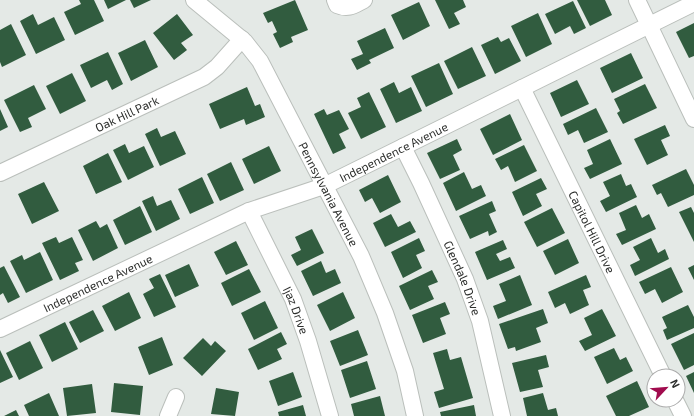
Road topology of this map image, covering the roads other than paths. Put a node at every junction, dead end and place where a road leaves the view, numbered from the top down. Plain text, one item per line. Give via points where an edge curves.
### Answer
1 (194, 0) edge
2 (364, 0) edge
3 (637, 0) edge
4 (694, 3) edge
5 (340, 4) edge
6 (649, 25) junction
7 (242, 39) junction
8 (522, 88) junction
9 (694, 118) edge
10 (403, 147) junction
11 (0, 173) edge
12 (324, 186) junction
13 (249, 211) junction
14 (0, 329) edge
15 (659, 368) edge
16 (176, 397) dead end
17 (168, 416) edge
18 (330, 416) edge
19 (415, 416) edge
20 (502, 416) edge

1 - 7 street, Pennsylvania Avenue
2 - 5 street via 350,7
3 - 6 street
4 - 6 street, Independence Avenue
6 - 8 street, Independence Avenue
6 - 9 street
7 - 11 street, Oak Hill Park via 217,67 204,76
7 - 12 street, Pennsylvania Avenue via 260,61
8 - 10 street, Independence Avenue
8 - 15 street, Capitol Hill Drive
10 - 12 street, Independence Avenue
10 - 20 street, Glendale Drive via 465,279 480,320
12 - 13 street, Independence Avenue
12 - 19 street, Pennsylvania Avenue via 361,256 385,313 405,371
13 - 14 street, Independence Avenue
13 - 18 street, Ijaz Drive via 293,300
16 - 17 street

